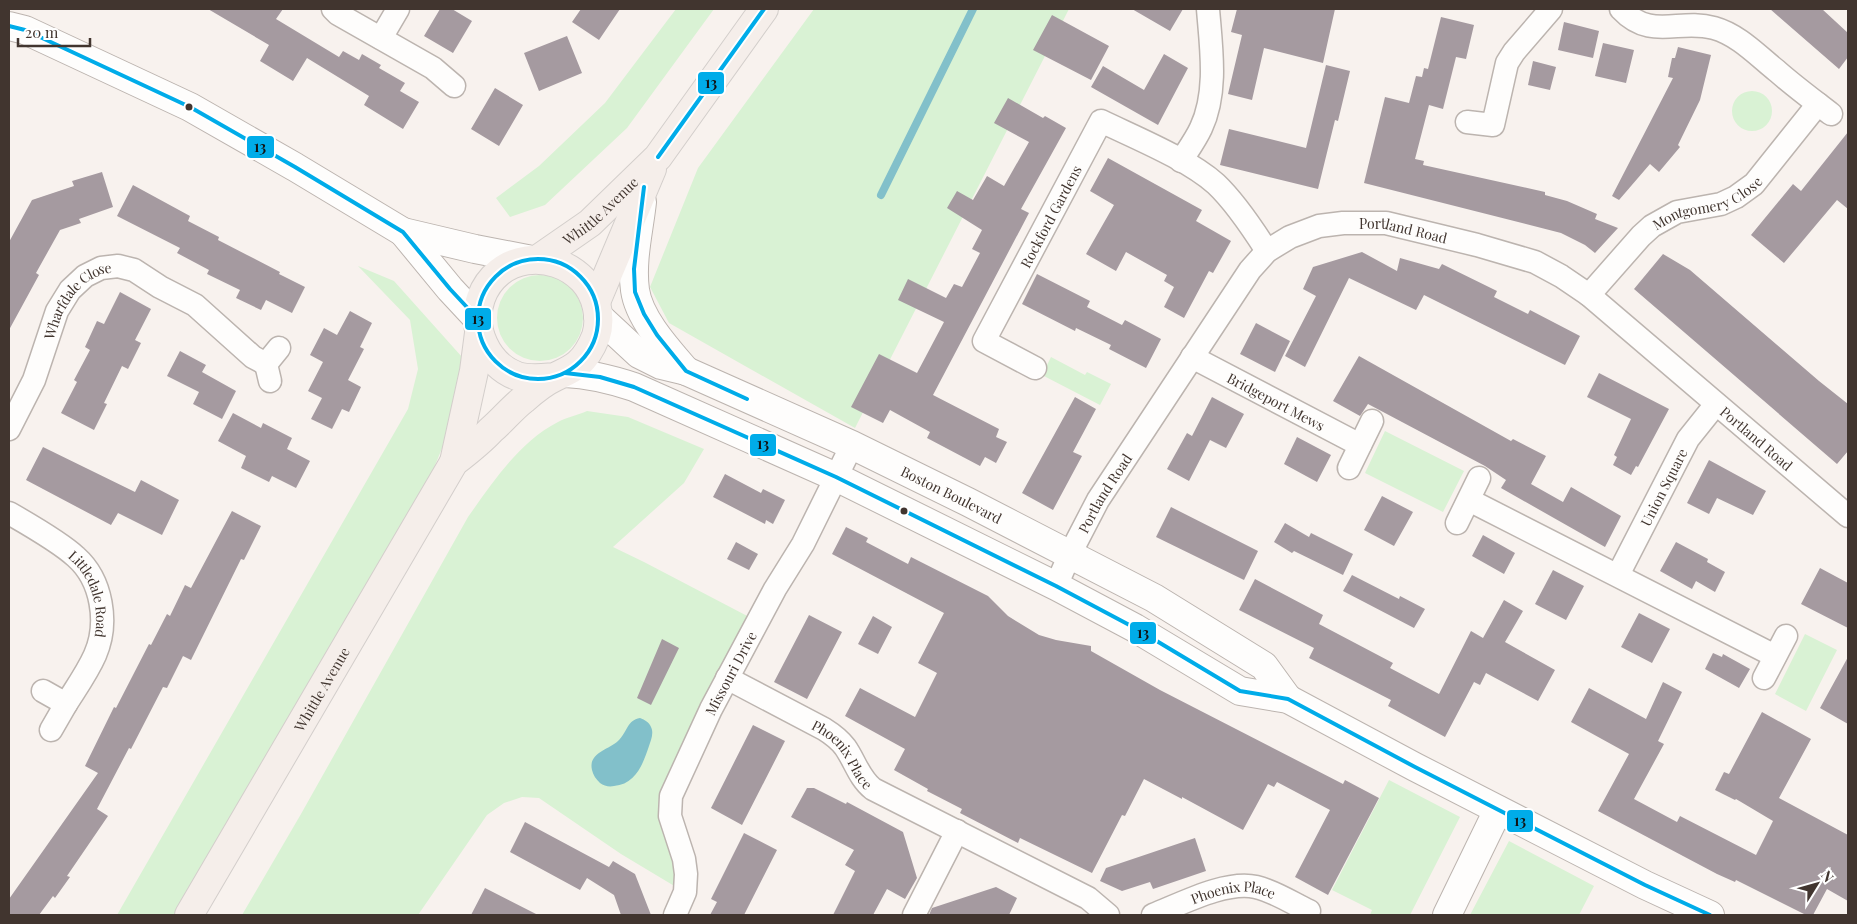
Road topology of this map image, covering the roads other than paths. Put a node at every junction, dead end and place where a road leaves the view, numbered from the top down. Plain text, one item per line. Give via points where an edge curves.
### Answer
1 (333, 9) edge
2 (398, 9) edge
3 (764, 9) edge
4 (1208, 9) edge
5 (1551, 9) edge
6 (1621, 9) edge
7 (14, 24) edge
8 (381, 38) junction
9 (455, 89) dead end
10 (1467, 122) dead end
11 (658, 157) junction
12 (1182, 161) junction
13 (644, 187) junction
14 (403, 232) junction
15 (1267, 251) junction
16 (533, 259) junction
17 (1589, 296) junction
18 (597, 309) junction
19 (478, 326) junction
20 (1192, 357) junction
21 (272, 364) dead end
22 (1035, 368) dead end
23 (686, 371) junction
24 (560, 375) junction
25 (1716, 404) junction
26 (1372, 421) dead end
27 (9, 428) edge
28 (852, 445) junction
29 (1360, 445) junction
30 (454, 462) junction
31 (1349, 468) dead end
32 (836, 477) junction
33 (1479, 478) dead end
34 (1469, 500) junction
35 (1844, 504) edge
36 (10, 516) edge
37 (1457, 523) dead end
38 (1070, 554) junction
39 (1618, 575) junction
40 (1056, 586) junction
41 (1786, 636) dead end
42 (1775, 656) junction
43 (727, 678) junction
44 (1764, 678) dead end
45 (43, 691) dead end
46 (1288, 698) junction
47 (66, 704) junction
48 (51, 730) dead end
49 (1498, 810) junction
50 (956, 832) junction
51 (1282, 908) edge
52 (1309, 911) dead end
53 (190, 915) edge
54 (675, 915) edge
55 (914, 915) edge
56 (1108, 915) edge
57 (1153, 915) edge
58 (1447, 915) edge
59 (1710, 915) edge

1 - 8 street
2 - 8 street
3 - 11 main road, Whittle Avenue
4 - 12 street via 1212,76 1209,101 1201,127
5 - 10 street via 1507,64 1493,125
6 - 17 street, Montgomery Close via 1640,24 1655,28 1702,26 1726,32 1753,50 1824,109 1754,184 1736,197 1721,204 1677,212 1652,226
7 - 14 street via 190,107
8 - 9 street via 433,68
11 - 13 main road, Whittle Avenue
11 - 16 main road, Whittle Avenue via 590,224
12 - 15 street, Rockford Gardens via 1216,185
12 - 22 street, Rockford Gardens via 1102,121 984,341
13 - 18 main road, Whittle Avenue
13 - 23 street via 634,269 635,292 656,335
14 - 16 street
14 - 19 street
15 - 17 street, Portland Road via 1318,226 1386,223 1535,262
15 - 20 street, Portland Road via 1250,270
16 - 18 main road via 558,262 574,271 588,285
16 - 19 main road via 508,266 492,280 481,298
17 - 25 street, Portland Road
18 - 23 street, Boston Boulevard via 639,354 660,365
18 - 24 main road via 596,334 590,350 579,363
19 - 24 main road via 486,351 499,365 516,375 535,379
19 - 30 main road, Whittle Avenue via 474,371
20 - 29 street, Bridgeport Mews
20 - 38 street, Portland Road via 1098,500
21 - 27 street, Wharfdale Close via 252,357 195,304 134,270 118,266 101,268 85,276 70,290 58,311 34,380
23 - 28 street, Boston Boulevard
24 - 30 main road, Whittle Avenue via 524,399
24 - 32 street, Boston Boulevard via 586,374 634,387
25 - 35 street, Portland Road
25 - 39 street, Union Square via 1688,439
26 - 29 street
28 - 32 street, Missouri Drive
28 - 38 street, Boston Boulevard
29 - 31 street
30 - 53 main road, Whittle Avenue
32 - 40 street, Boston Boulevard
32 - 43 street, Missouri Drive via 803,544
33 - 34 street
34 - 37 street
34 - 39 street
36 - 47 street, Littledale Road via 76,557 90,574 98,591 103,626 100,642
38 - 40 street, Portland Road
38 - 46 street, Boston Boulevard via 1154,598 1243,651 1264,666
39 - 42 street
40 - 46 street, Boston Boulevard via 1136,628 1240,691
41 - 42 street
42 - 44 street
43 - 50 street, Phoenix Place via 824,729 845,748 861,776 873,789
43 - 54 street, Missouri Drive via 671,796 670,816 686,874 684,892
45 - 47 street
46 - 49 street, Boston Boulevard
47 - 48 street, Littledale Road
49 - 58 street
49 - 59 street, Boston Boulevard
50 - 55 street
50 - 56 street, Phoenix Place via 1088,898
51 - 52 street, Phoenix Place
51 - 57 street, Phoenix Place via 1256,887 1230,886

